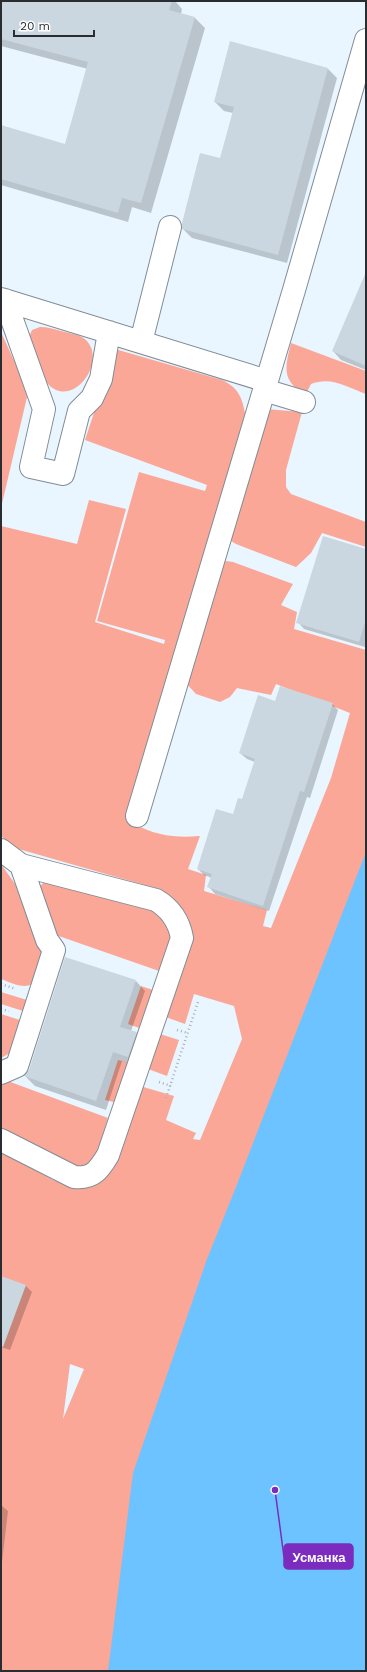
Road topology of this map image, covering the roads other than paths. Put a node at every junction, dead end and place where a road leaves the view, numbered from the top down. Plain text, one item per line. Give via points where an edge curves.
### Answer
1 (366, 40) edge
2 (170, 227) dead end
3 (3, 300) edge
4 (108, 332) junction
5 (142, 342) junction
6 (265, 385) junction
7 (304, 402) dead end
8 (137, 816) dead end
9 (1, 850) edge
10 (20, 864) junction
11 (1, 1073) edge
12 (1, 1140) edge

1 - 6 street
2 - 5 street
3 - 4 street
3 - 4 street via 44,409 32,467 63,474 79,411 92,398 101,379
4 - 5 street
5 - 6 street
6 - 7 street
6 - 8 street
9 - 10 street
10 - 11 street via 47,940 54,950 17,1066
10 - 12 street via 156,900 170,911 182,938 108,1155 96,1173 87,1177 74,1177

